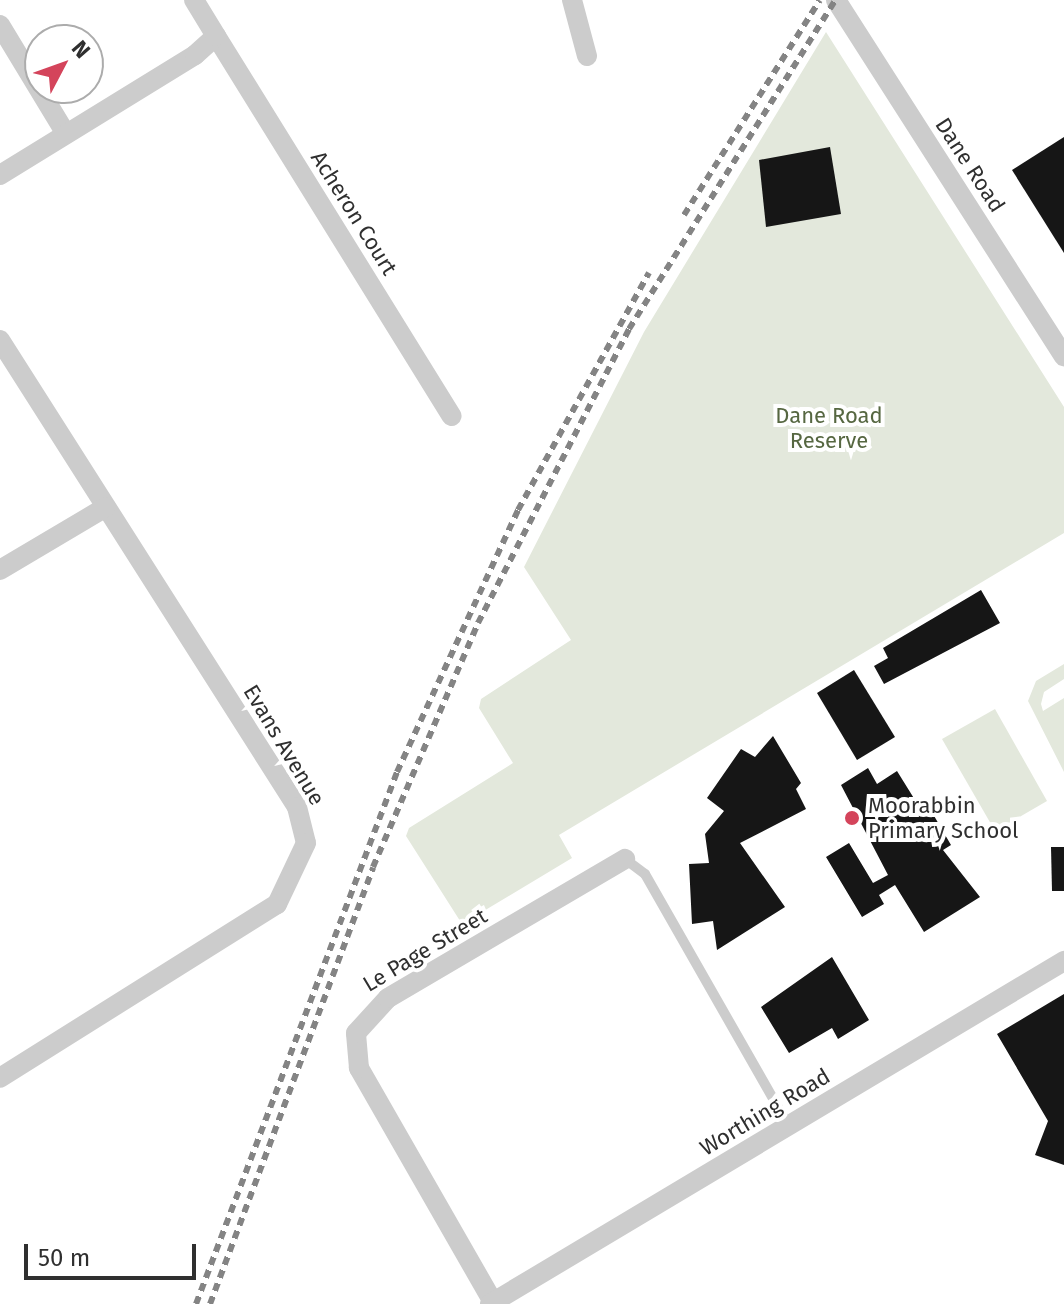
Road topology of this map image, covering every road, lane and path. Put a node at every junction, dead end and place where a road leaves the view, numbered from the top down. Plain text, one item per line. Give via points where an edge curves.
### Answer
1 (194, 0) edge
2 (572, 0) edge
3 (839, 4) edge
4 (0, 25) edge
5 (216, 36) junction
6 (587, 56) dead end
7 (66, 134) junction
8 (0, 175) edge
9 (0, 340) edge
10 (1064, 356) edge
11 (452, 416) dead end
12 (106, 507) junction
13 (0, 570) edge
14 (625, 859) joint
15 (1064, 961) edge
16 (0, 1078) edge
17 (789, 1126) junction
18 (491, 1303) edge

1 - 5 street, Acheron Court
2 - 6 street
3 - 10 street, Dane Road
4 - 7 street
5 - 7 street via 182,66
5 - 11 street, Acheron Court
7 - 8 street
9 - 12 street, Evans Avenue
12 - 13 street
12 - 16 street, Evans Avenue via 297,807 306,843 277,904
14 - 17 lane via 645,874
14 - 18 street, Le Page Street via 388,998 356,1033 359,1068
15 - 17 street, Worthing Road
17 - 18 street, Worthing Road

